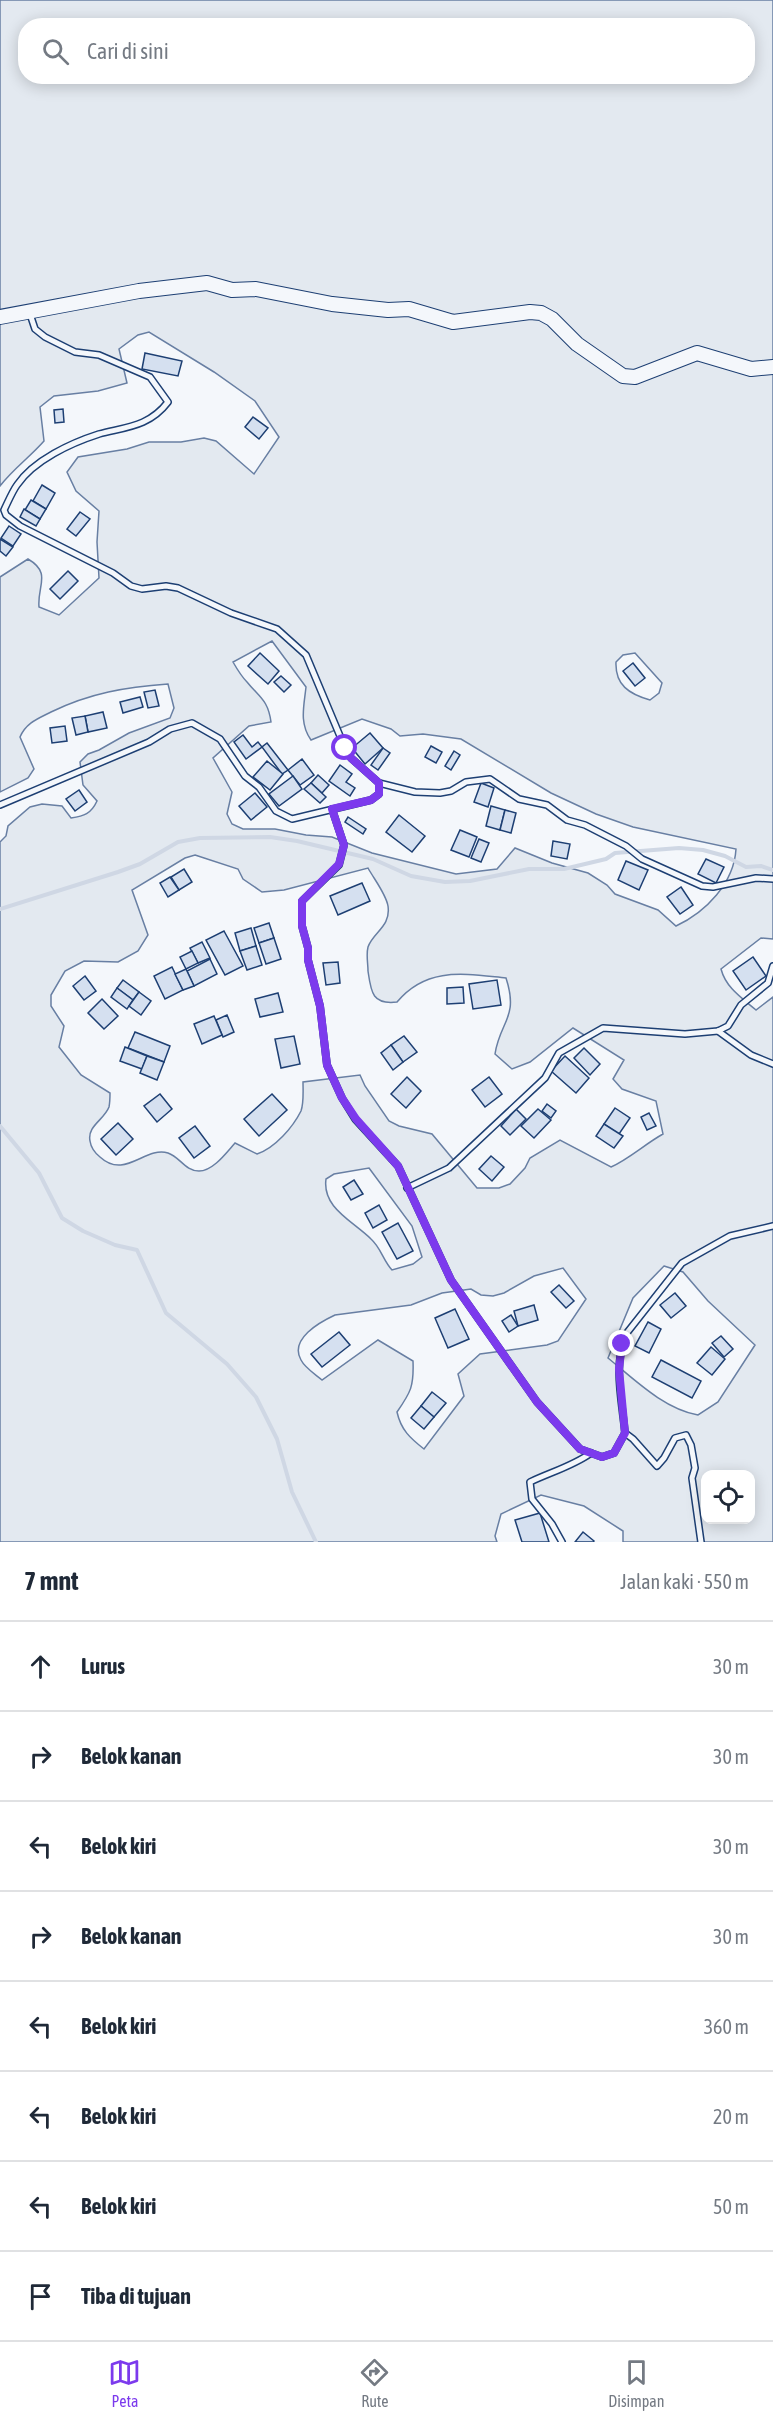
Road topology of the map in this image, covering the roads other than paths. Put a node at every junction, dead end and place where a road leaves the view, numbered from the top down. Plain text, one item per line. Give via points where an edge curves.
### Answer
1 (30, 313) junction
2 (0, 317) edge
3 (773, 367) edge
4 (379, 783) junction
5 (0, 805) edge
6 (332, 809) junction
7 (773, 879) edge
8 (773, 966) edge
9 (718, 1031) junction
10 (773, 1064) edge
11 (407, 1188) junction
12 (773, 1226) edge
13 (625, 1433) junction
14 (591, 1453) junction
15 (562, 1542) edge
16 (701, 1542) edge

1 - 2 street
1 - 3 street via 139,291 207,284 332,304 409,309 453,322 541,314 623,376 635,377 697,353 751,369
1 - 4 lane via 35,329 45,337 75,352 99,355 150,377 168,402 132,428 88,438 45,459 17,484 4,510 6,515 131,586 178,588 277,629 306,654 351,758
4 - 6 lane via 376,798
4 - 7 lane via 415,792 440,793 466,782 490,779 519,799 547,805 567,820 627,846 642,859 708,887 756,878
5 - 6 lane via 149,742 181,724 192,723 220,739 245,776 281,815 297,819
6 - 11 lane via 344,845 339,864 302,901 302,926 320,1006 327,1065 342,1098 398,1166
8 - 9 lane via 768,983 741,1005 728,1026
9 - 10 lane via 751,1055
9 - 11 lane via 686,1034 603,1028 558,1053 545,1078 449,1168
11 - 14 lane via 451,1280 537,1402 580,1449
12 - 13 lane via 730,1236 682,1263 626,1334 619,1369
13 - 14 lane via 614,1453 602,1457
13 - 16 lane via 657,1466 675,1438 686,1435 694,1457 692,1478
14 - 15 lane via 576,1464 531,1482 532,1499

